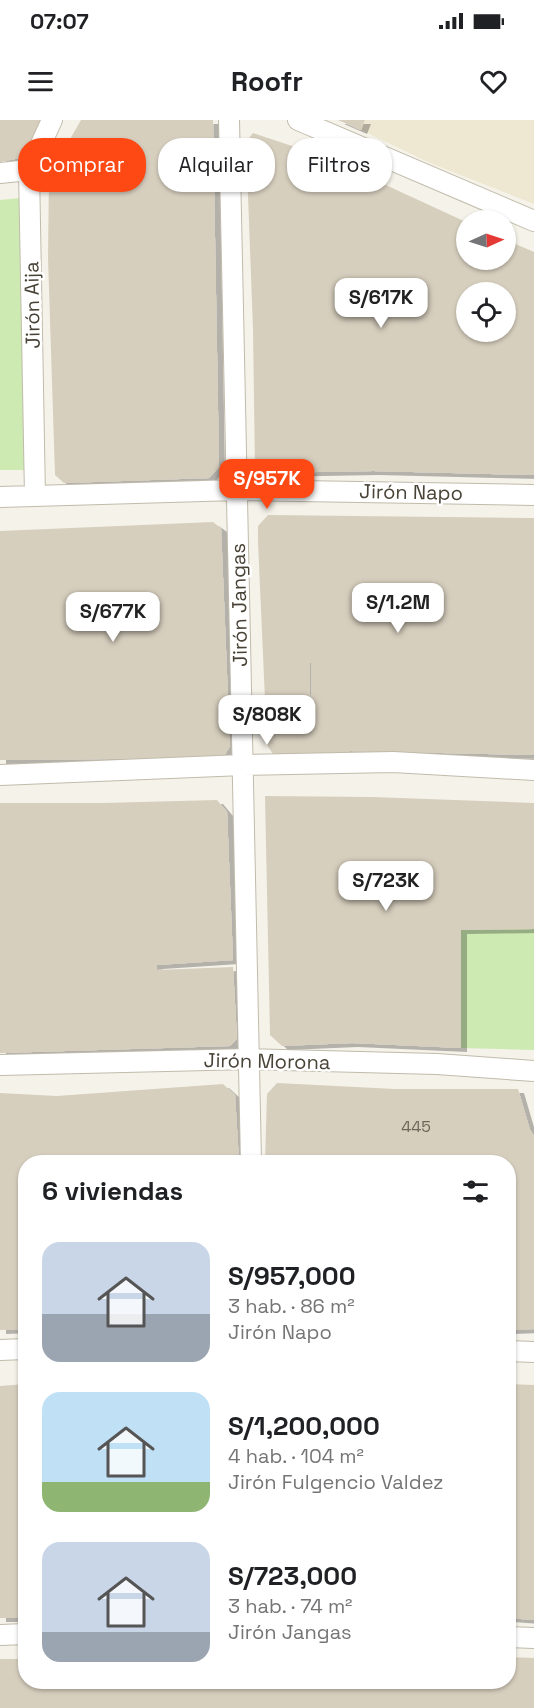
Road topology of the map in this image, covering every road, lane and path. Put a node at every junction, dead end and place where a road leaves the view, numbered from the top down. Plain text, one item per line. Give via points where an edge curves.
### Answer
1 (52, 120) edge
2 (229, 120) edge
3 (298, 120) edge
4 (44, 138) edge
5 (18, 171) edge
6 (0, 173) edge
7 (29, 192) edge
8 (534, 221) edge
9 (237, 490) junction
10 (534, 495) edge
11 (35, 496) junction
12 (0, 497) edge
13 (243, 765) junction
14 (534, 770) edge
15 (0, 775) edge
16 (249, 1059) junction
17 (0, 1065) edge
18 (534, 1071) edge
19 (251, 1155) edge
20 (18, 1349) edge
21 (0, 1350) edge
22 (516, 1351) edge
23 (534, 1352) edge
24 (18, 1634) edge
25 (0, 1635) edge
26 (516, 1637) edge
27 (534, 1638) edge

1 - 4 street, Jirón Aija
2 - 9 street, Jirón Jangas
3 - 8 street
5 - 6 street
7 - 11 street, Jirón Aija
9 - 10 street, Jirón Napo
9 - 11 street, Jirón Napo
9 - 13 street, Jirón Jangas
11 - 12 street, Jirón Napo
13 - 14 street via 393,762
13 - 15 street
13 - 16 street, Jirón Jangas
16 - 17 street, Jirón Morona
16 - 18 street, Jirón Morona
16 - 19 street, Jirón Jangas
20 - 21 street
22 - 23 street
24 - 25 street
26 - 27 street

